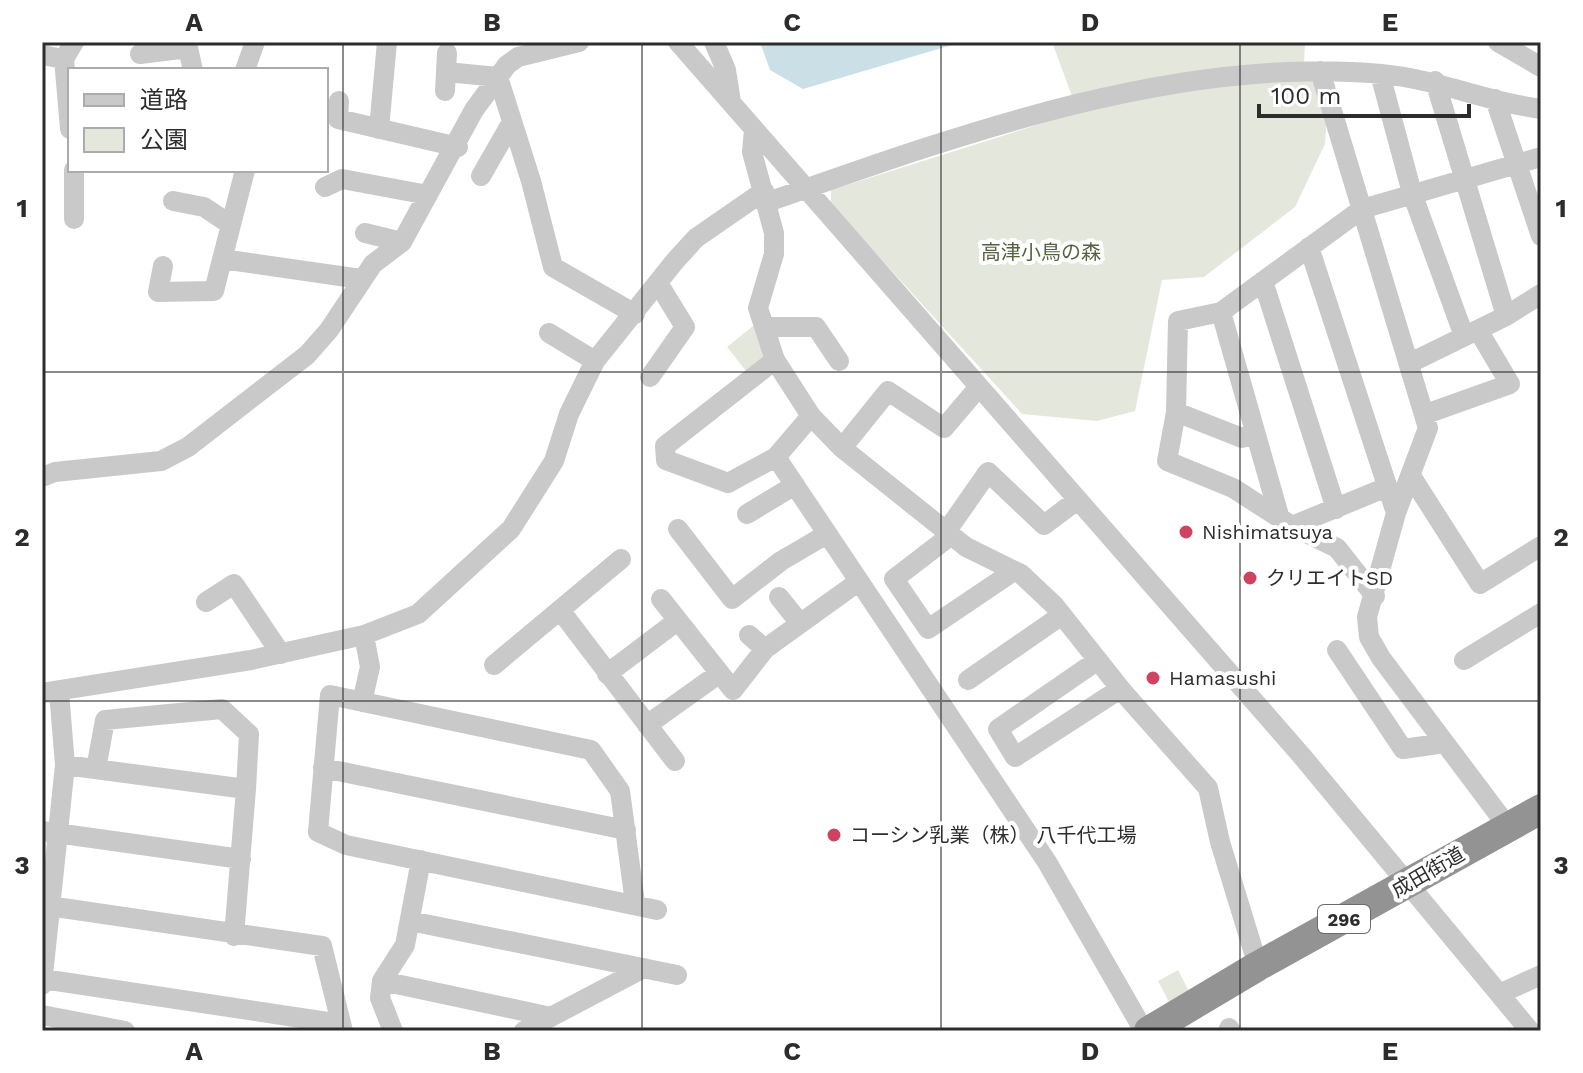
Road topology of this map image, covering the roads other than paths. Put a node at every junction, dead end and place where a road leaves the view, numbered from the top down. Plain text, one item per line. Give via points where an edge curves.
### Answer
1 (255, 42) edge
2 (387, 42) edge
3 (579, 42) edge
4 (678, 42) edge
5 (714, 42) edge
6 (1498, 42) edge
7 (69, 50) edge
8 (140, 54) dead end
9 (42, 55) edge
10 (1541, 67) edge
11 (193, 68) edge
12 (246, 68) edge
13 (1320, 71) junction
14 (446, 72) dead end
15 (1380, 74) junction
16 (498, 77) junction
17 (1435, 81) junction
18 (1495, 99) junction
19 (339, 101) dead end
20 (731, 102) junction
21 (1541, 109) edge
22 (512, 122) junction
23 (379, 129) junction
24 (754, 129) junction
25 (458, 147) junction
26 (1541, 157) edge
27 (1516, 164) junction
28 (74, 172) edge
29 (244, 172) edge
30 (481, 176) dead end
31 (1465, 179) junction
32 (325, 187) dead end
33 (805, 189) junction
34 (1412, 193) junction
35 (428, 195) junction
36 (766, 196) junction
37 (173, 201) dead end
38 (1362, 209) junction
39 (74, 219) dead end
40 (231, 225) junction
41 (365, 233) dead end
42 (1541, 236) edge
43 (402, 242) junction
44 (1309, 247) junction
45 (222, 259) junction
46 (163, 266) dead end
47 (361, 279) junction
48 (1263, 281) junction
49 (658, 283) junction
50 (1541, 294) edge
51 (1221, 312) junction
52 (635, 314) junction
53 (1506, 316) junction
54 (766, 327) junction
55 (549, 333) dead end
56 (1471, 333) junction
57 (775, 360) junction
58 (595, 361) junction
59 (839, 361) dead end
60 (1410, 363) junction
61 (650, 377) dead end
62 (978, 388) junction
63 (1176, 412) junction
64 (1426, 414) junction
65 (811, 416) junction
66 (1255, 433) junction
67 (842, 448) junction
68 (776, 457) junction
69 (1411, 476) junction
70 (42, 477) edge
71 (795, 485) junction
72 (1387, 487) junction
73 (1076, 501) junction
74 (1336, 509) junction
75 (1396, 513) junction
76 (747, 514) dead end
77 (1286, 522) junction
78 (678, 529) dead end
79 (827, 534) junction
80 (948, 534) junction
81 (1541, 546) edge
82 (621, 559) dead end
83 (1014, 571) junction
84 (858, 582) junction
85 (1375, 596) junction
86 (779, 597) dead end
87 (661, 599) dead end
88 (206, 602) dead end
89 (560, 610) junction
90 (1541, 613) edge
91 (1062, 615) junction
92 (677, 621) junction
93 (799, 622) junction
94 (364, 635) junction
95 (1337, 650) dead end
96 (281, 654) junction
97 (1098, 660) junction
98 (1464, 660) dead end
99 (494, 665) dead end
100 (607, 674) junction
101 (717, 675) junction
102 (968, 680) dead end
103 (1120, 689) junction
104 (50, 692) edge
105 (362, 702) junction
106 (647, 725) junction
107 (1445, 743) junction
108 (675, 761) dead end
109 (65, 765) junction
110 (323, 768) junction
111 (96, 769) junction
112 (246, 789) junction
113 (1541, 809) edge
114 (1508, 827) junction
115 (626, 830) junction
116 (50, 831) edge
117 (241, 859) junction
118 (421, 860) junction
119 (1408, 884) junction
120 (635, 903) junction
121 (46, 906) edge
122 (657, 910) dead end
123 (410, 921) junction
124 (234, 936) junction
125 (1258, 966) junction
126 (644, 968) junction
127 (677, 975) dead end
128 (1541, 975) edge
129 (382, 981) junction
130 (43, 982) edge
131 (1499, 994) junction
132 (42, 1015) edge
133 (551, 1017) junction
134 (342, 1028) edge
135 (125, 1031) edge
136 (393, 1031) edge
137 (524, 1031) edge
138 (1146, 1031) edge
139 (1530, 1031) edge

1 - 12 street
2 - 23 street
3 - 16 street via 518,57
4 - 20 street
5 - 20 street
6 - 10 street
7 - 9 street
8 - 11 street via 188,48
13 - 15 street
13 - 33 street via 1246,72 1150,88 1053,111
13 - 38 street
14 - 16 street
15 - 17 street
15 - 34 street
16 - 22 street
16 - 25 street via 474,110
17 - 18 street
17 - 31 street
18 - 21 street
18 - 27 street
19 - 23 street via 338,119
20 - 24 street
22 - 30 street
22 - 52 street via 553,267
23 - 25 street
24 - 33 street
24 - 36 street via 752,152
25 - 35 street
26 - 27 street
27 - 31 street
27 - 42 street
28 - 39 street
29 - 40 street
31 - 34 street
31 - 53 street
32 - 35 street via 342,179
33 - 36 street
33 - 62 street
34 - 38 street
34 - 56 street
35 - 43 street
36 - 49 street via 696,238
36 - 54 street via 774,254 758,308
37 - 40 street via 204,207
38 - 44 street
38 - 60 street
40 - 45 street
41 - 43 street
43 - 47 street
44 - 48 street
44 - 72 street
45 - 46 street via 214,291 158,292
45 - 47 street
47 - 70 street via 307,355 188,447 161,461
48 - 51 street
48 - 74 street
49 - 52 street
49 - 61 street via 685,327
50 - 53 street
51 - 63 street via 1178,321
51 - 66 street
52 - 58 street
53 - 56 street
54 - 57 street
54 - 59 street via 816,327
55 - 58 street
56 - 60 street
56 - 64 street via 1510,384
57 - 65 street
57 - 68 street via 665,446 666,460 728,483
58 - 94 street via 554,461 511,529 418,614
60 - 64 street
62 - 67 street via 944,428 888,391
62 - 73 street
63 - 66 street via 1242,438
63 - 77 street via 1167,461 1233,488
64 - 69 street via 1428,428
65 - 67 street
65 - 68 street
66 - 77 street
67 - 80 street
68 - 71 street
69 - 75 street
69 - 81 street via 1480,584
71 - 76 street
71 - 79 street
72 - 74 street
72 - 75 street
73 - 80 street via 1044,525 988,472
73 - 119 street
74 - 77 street
75 - 85 street
77 - 85 street via 1337,548
78 - 79 street via 732,599
79 - 84 street
80 - 83 street
80 - 83 street via 894,579 928,629
82 - 89 street
83 - 91 street
84 - 93 street
84 - 138 street via 1047,862
85 - 107 street via 1367,617 1369,637
86 - 93 street
87 - 92 street
88 - 96 street via 234,584
89 - 99 street
89 - 100 street
90 - 98 street
91 - 97 street
91 - 102 street
92 - 100 street
92 - 101 street
93 - 101 street via 757,642 733,690
94 - 96 street
94 - 105 street via 370,667
95 - 107 street via 1403,749
96 - 104 street
97 - 103 street
97 - 103 street via 998,729 1015,757
100 - 106 street
101 - 106 street
103 - 125 street via 1208,788
104 - 109 street
105 - 110 street via 330,695
105 - 115 street via 591,750 620,791
106 - 108 street
107 - 114 street
109 - 111 street
109 - 116 street
110 - 115 street
110 - 118 street via 318,832 346,845
111 - 112 street
111 - 112 street via 105,720 222,709 249,734
112 - 117 street
113 - 114 highway, 成田街道 / 296
114 - 119 highway, 成田街道 / 296
115 - 120 street
116 - 117 street
116 - 121 street
117 - 124 street
118 - 120 street
118 - 123 street
119 - 125 highway, 成田街道 / 296
119 - 131 street
120 - 122 street
121 - 124 street
121 - 130 street
123 - 126 street
123 - 129 street via 405,945
124 - 134 street via 322,946
125 - 138 highway, 成田街道 / 296
126 - 127 street
126 - 133 street
128 - 131 street
129 - 133 street
129 - 136 street via 380,998
130 - 134 street
131 - 139 street
132 - 135 street
133 - 137 street

